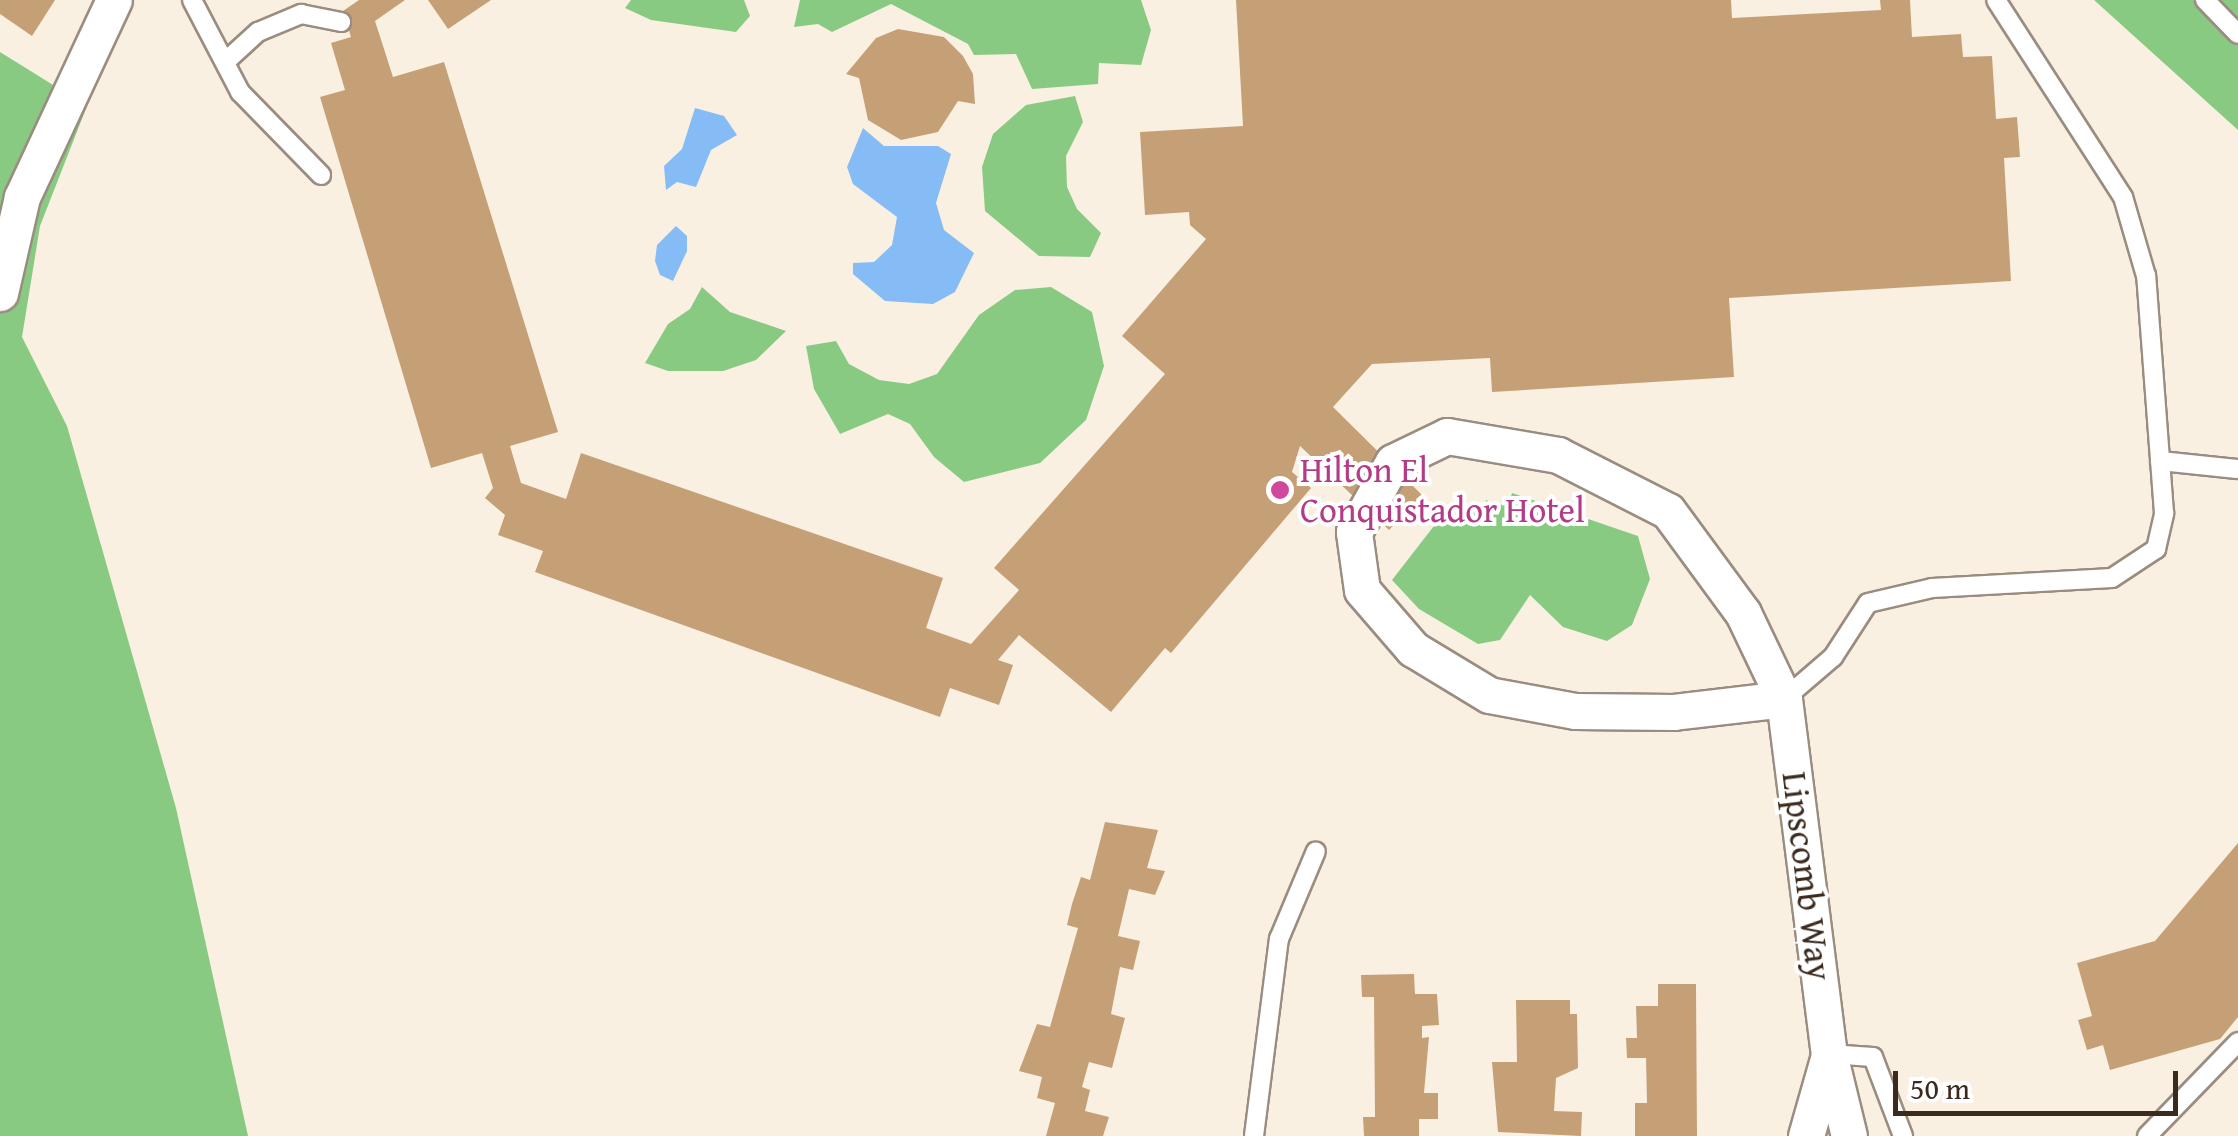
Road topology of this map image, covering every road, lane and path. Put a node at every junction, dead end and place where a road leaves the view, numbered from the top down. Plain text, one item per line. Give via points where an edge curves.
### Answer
1 (114, 0) edge
2 (192, 0) edge
3 (1996, 0) edge
4 (2205, 0) edge
5 (340, 22) dead end
6 (2238, 34) edge
7 (225, 62) junction
8 (321, 175) dead end
9 (0, 293) edge
10 (2160, 461) junction
11 (2238, 469) edge
12 (1784, 699) junction
13 (1316, 851) dead end
14 (2238, 1042) edge
15 (1829, 1054) junction
16 (1254, 1136) edge
17 (1806, 1136) edge
18 (1850, 1136) edge
19 (1903, 1136) edge
20 (2147, 1136) edge

1 - 9 street via 22,198
2 - 7 lane
3 - 10 lane via 2123,198 2146,276
4 - 6 lane
5 - 7 lane via 302,14 258,32
7 - 8 lane via 273,132
10 - 11 lane
10 - 12 lane via 2164,513 2156,549 2112,578 1932,588 1868,604 1833,657
12 - 12 street, Lipscomb Way via 1743,613 1668,511 1558,454 1446,436 1393,462 1354,532 1362,590 1413,649 1489,695 1575,711 1674,712
12 - 15 street, Lipscomb Way
13 - 16 lane via 1279,939
14 - 20 lane
15 - 17 street, Lipscomb Way
15 - 18 street, Lipscomb Way
15 - 19 lane via 1873,1056

